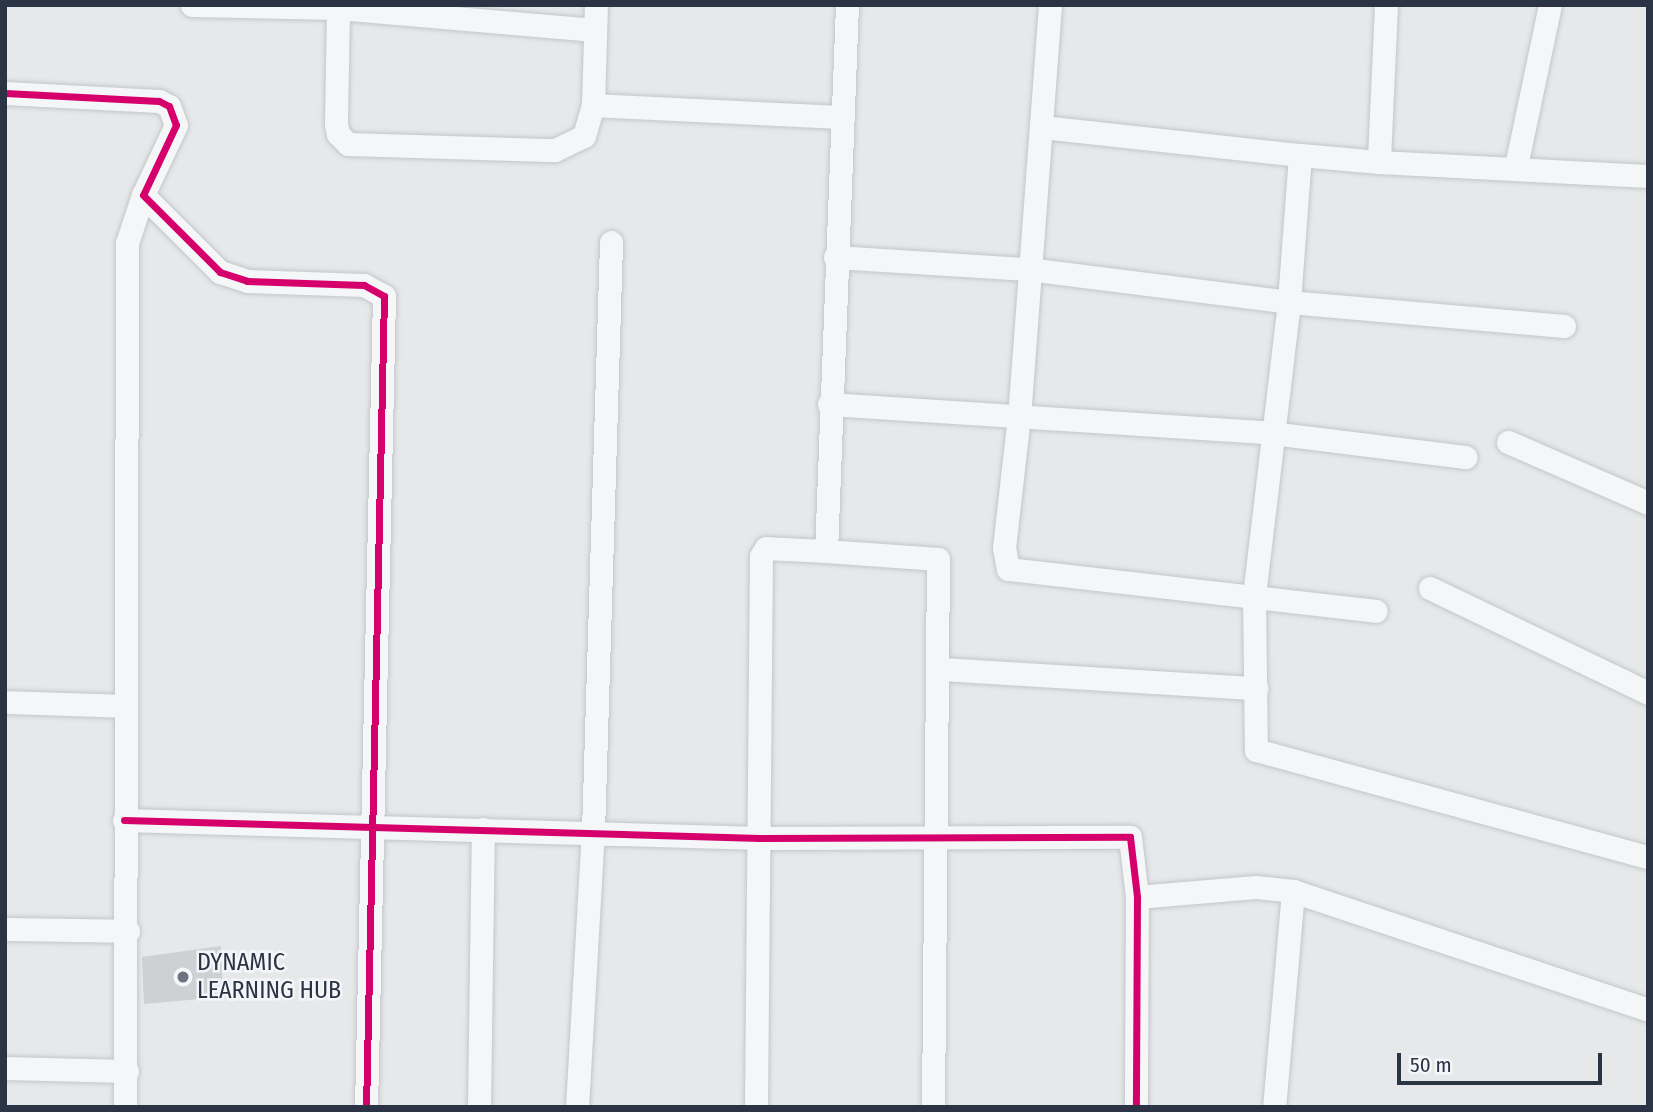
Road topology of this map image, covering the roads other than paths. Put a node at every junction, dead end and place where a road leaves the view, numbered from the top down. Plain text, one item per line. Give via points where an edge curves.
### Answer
1 (192, 5) edge
2 (596, 5) edge
3 (846, 5) edge
4 (1050, 5) edge
5 (1386, 5) edge
6 (1550, 5) edge
7 (243, 6) edge
8 (338, 8) junction
9 (393, 9) edge
10 (595, 30) junction
11 (5, 93) edge
12 (593, 105) junction
13 (839, 117) junction
14 (1042, 127) junction
15 (1300, 155) junction
16 (1379, 162) junction
17 (1516, 166) junction
18 (1648, 176) edge
19 (143, 195) junction
20 (611, 242) dead end
21 (835, 257) junction
22 (1028, 269) junction
23 (1289, 302) junction
24 (1564, 326) dead end
25 (829, 404) junction
26 (1019, 416) junction
27 (1272, 433) junction
28 (1508, 442) dead end
29 (1466, 457) dead end
30 (1648, 503) edge
31 (825, 551) junction
32 (1430, 588) dead end
33 (1254, 595) junction
34 (1376, 611) dead end
35 (941, 669) junction
36 (1255, 688) junction
37 (1648, 693) edge
38 (5, 702) edge
39 (125, 706) junction
40 (124, 820) junction
41 (373, 824) junction
42 (483, 829) junction
43 (593, 832) junction
44 (760, 838) junction
45 (932, 838) junction
46 (1648, 857) edge
47 (1293, 891) junction
48 (1137, 897) junction
49 (5, 929) edge
50 (128, 930) junction
51 (1648, 1010) edge
52 (5, 1068) edge
53 (127, 1071) junction
54 (125, 1107) edge
55 (366, 1107) edge
56 (479, 1107) edge
57 (577, 1107) edge
58 (755, 1107) edge
59 (933, 1107) edge
60 (1136, 1107) edge
61 (1274, 1107) edge

1 - 7 street
2 - 10 street
3 - 13 street
4 - 14 street
5 - 16 street
6 - 17 street
7 - 8 street
8 - 9 street
8 - 12 street via 336,124 348,144 555,150 584,136
9 - 10 street
10 - 12 street
11 - 19 street via 159,101 169,106 176,125
12 - 13 street
13 - 21 street
14 - 15 street
14 - 22 street
15 - 16 street
15 - 23 street
16 - 17 street
17 - 18 street
19 - 39 street via 127,243
19 - 41 street via 220,272 233,278 364,285 384,296
20 - 43 street
21 - 22 street
21 - 25 street
22 - 23 street
22 - 26 street
23 - 24 street
23 - 27 street
25 - 26 street
25 - 31 street
26 - 27 street
26 - 33 street via 1004,547 1008,569
27 - 29 street
27 - 33 street
28 - 30 street
31 - 35 street via 938,559
31 - 44 street via 766,548 762,552
32 - 37 street
33 - 34 street
33 - 36 street
35 - 36 street
35 - 45 street
36 - 46 street via 1256,750
38 - 39 street
39 - 40 street
40 - 41 street
40 - 50 street
41 - 42 street
41 - 55 street
42 - 43 street
42 - 56 street
43 - 44 street
43 - 57 street
44 - 45 street
44 - 58 street
45 - 48 street via 1130,837
45 - 59 street
47 - 48 street via 1256,887
47 - 51 street
47 - 61 street
48 - 60 street
49 - 50 street
50 - 53 street
52 - 53 street
53 - 54 street

